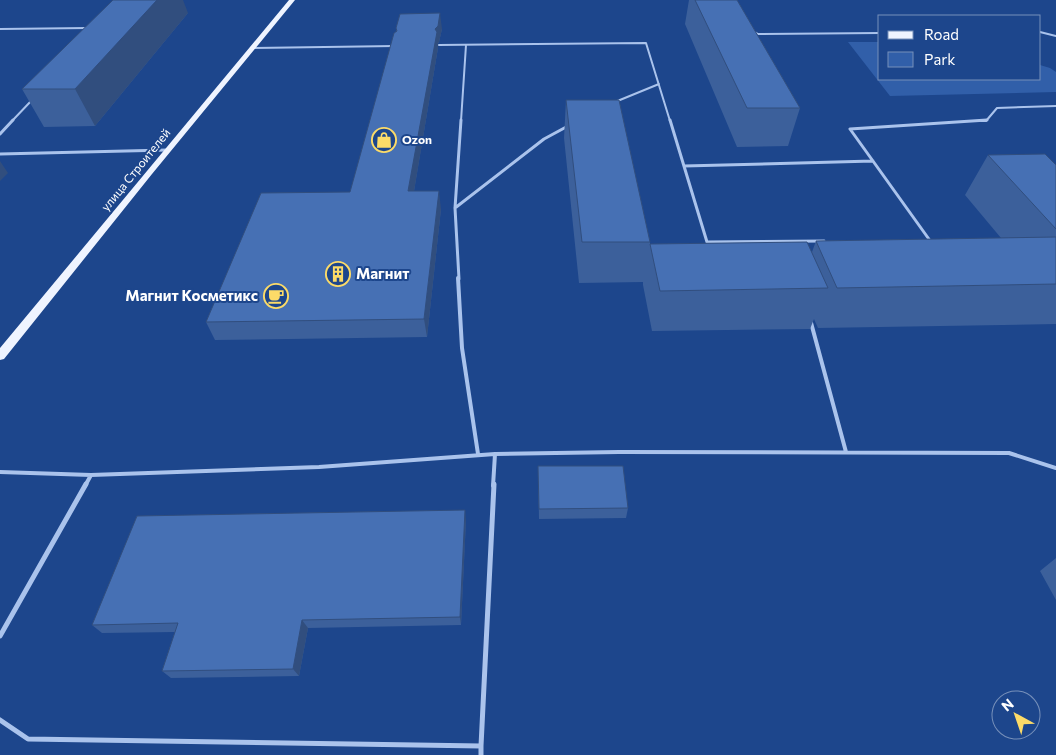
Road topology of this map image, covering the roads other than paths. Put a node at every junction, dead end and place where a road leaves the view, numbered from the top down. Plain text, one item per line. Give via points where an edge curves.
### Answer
1 (292, 0) edge
2 (91, 28) edge
3 (746, 28) edge
4 (0, 29) edge
5 (1041, 32) edge
6 (878, 33) edge
7 (1056, 36) edge
8 (439, 45) dead end
9 (466, 45) junction
10 (397, 46) edge
11 (253, 48) junction
12 (659, 84) junction
13 (32, 100) edge
14 (610, 104) edge
15 (1056, 106) edge
16 (569, 126) edge
17 (0, 134) edge
18 (167, 150) junction
19 (0, 154) edge
20 (873, 161) junction
21 (684, 166) junction
22 (455, 208) junction
23 (773, 241) junction
24 (832, 242) edge
25 (921, 242) edge
26 (777, 249) edge
27 (807, 310) edge
28 (0, 356) edge
29 (846, 452) junction
30 (478, 454) junction
31 (495, 454) junction
32 (1056, 468) edge
33 (0, 472) edge
34 (91, 475) junction
35 (0, 636) edge
36 (0, 720) edge
37 (480, 746) junction
38 (481, 755) edge

1 - 11 main road, улица Строителей
2 - 4 lane
3 - 6 lane via 758,34
5 - 7 lane
8 - 9 lane
9 - 12 lane via 646,43
9 - 22 lane
10 - 11 lane
11 - 18 main road, улица Строителей
12 - 14 lane
12 - 21 lane
13 - 17 lane
15 - 20 lane via 997,108 986,121 850,129
16 - 22 lane via 544,139
18 - 19 lane
18 - 28 main road, улица Строителей
20 - 21 lane
20 - 25 lane via 931,242
21 - 23 lane via 707,242
22 - 30 lane via 462,348
23 - 24 lane
23 - 26 lane
27 - 29 lane
29 - 31 lane
29 - 32 lane via 1009,453
30 - 31 lane
30 - 34 lane via 320,467
31 - 37 lane
33 - 34 lane
34 - 35 lane
36 - 37 lane via 28,739
37 - 38 lane

